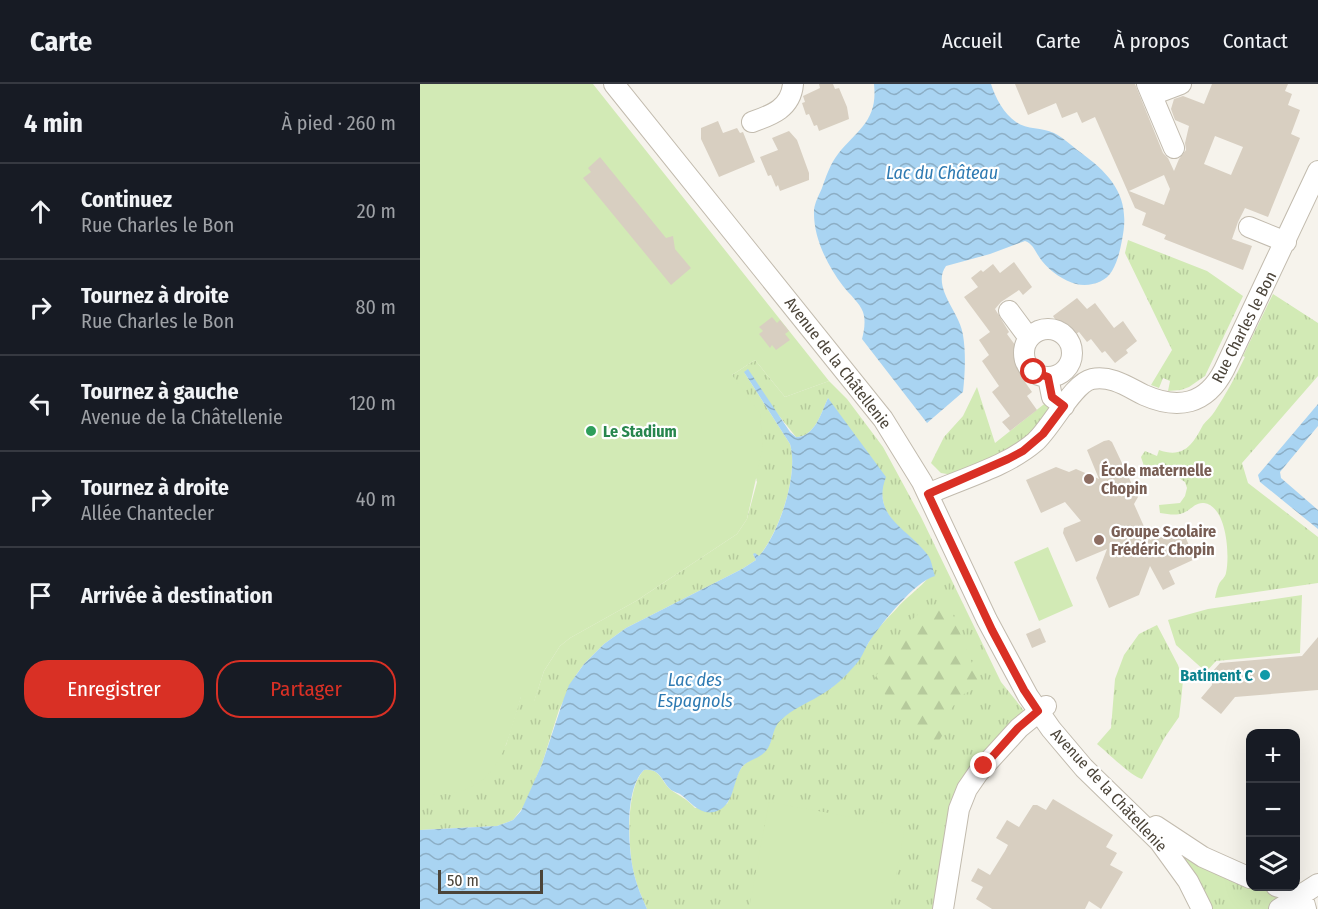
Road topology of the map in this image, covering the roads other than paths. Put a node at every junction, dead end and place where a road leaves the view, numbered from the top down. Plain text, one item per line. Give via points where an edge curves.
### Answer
1 (615, 84) edge
2 (793, 84) edge
3 (1180, 84) edge
4 (1150, 90) edge
5 (752, 122) dead end
6 (1174, 148) dead end
7 (1318, 171) edge
8 (1249, 227) dead end
9 (1286, 242) junction
10 (1009, 311) dead end
11 (1029, 338) junction
12 (1048, 377) junction
13 (1064, 406) junction
14 (928, 494) junction
15 (1042, 708) junction
16 (1246, 876) edge
17 (1318, 884) edge
18 (1284, 891) edge
19 (1303, 902) edge
20 (943, 909) edge
21 (1202, 909) edge
22 (1279, 909) edge

1 - 14 street, Avenue de la Châtellenie via 868,400 900,444
2 - 5 street via 784,106
3 - 4 street
4 - 6 street
7 - 9 street, Rue Charles le Bon
8 - 9 street
9 - 13 street, Rue Charles le Bon via 1224,370 1207,394 1190,402 1173,403 1100,378 1084,382
10 - 11 street
11 - 12 street via 1024,352 1028,367
11 - 12 street via 1049,328 1069,339 1073,353 1068,368
12 - 13 street via 1052,397
13 - 14 street, Rue Charles le Bon via 1043,434 1023,451
14 - 15 street, Avenue de la Châtellenie via 987,620 1015,671
15 - 16 street, Avenue de la Châtellenie via 1148,819 1193,852
15 - 20 street via 993,756 968,789 959,809
15 - 21 street, Avenue de la Châtellenie via 1084,768 1160,841
17 - 19 street
18 - 19 street
19 - 22 street

